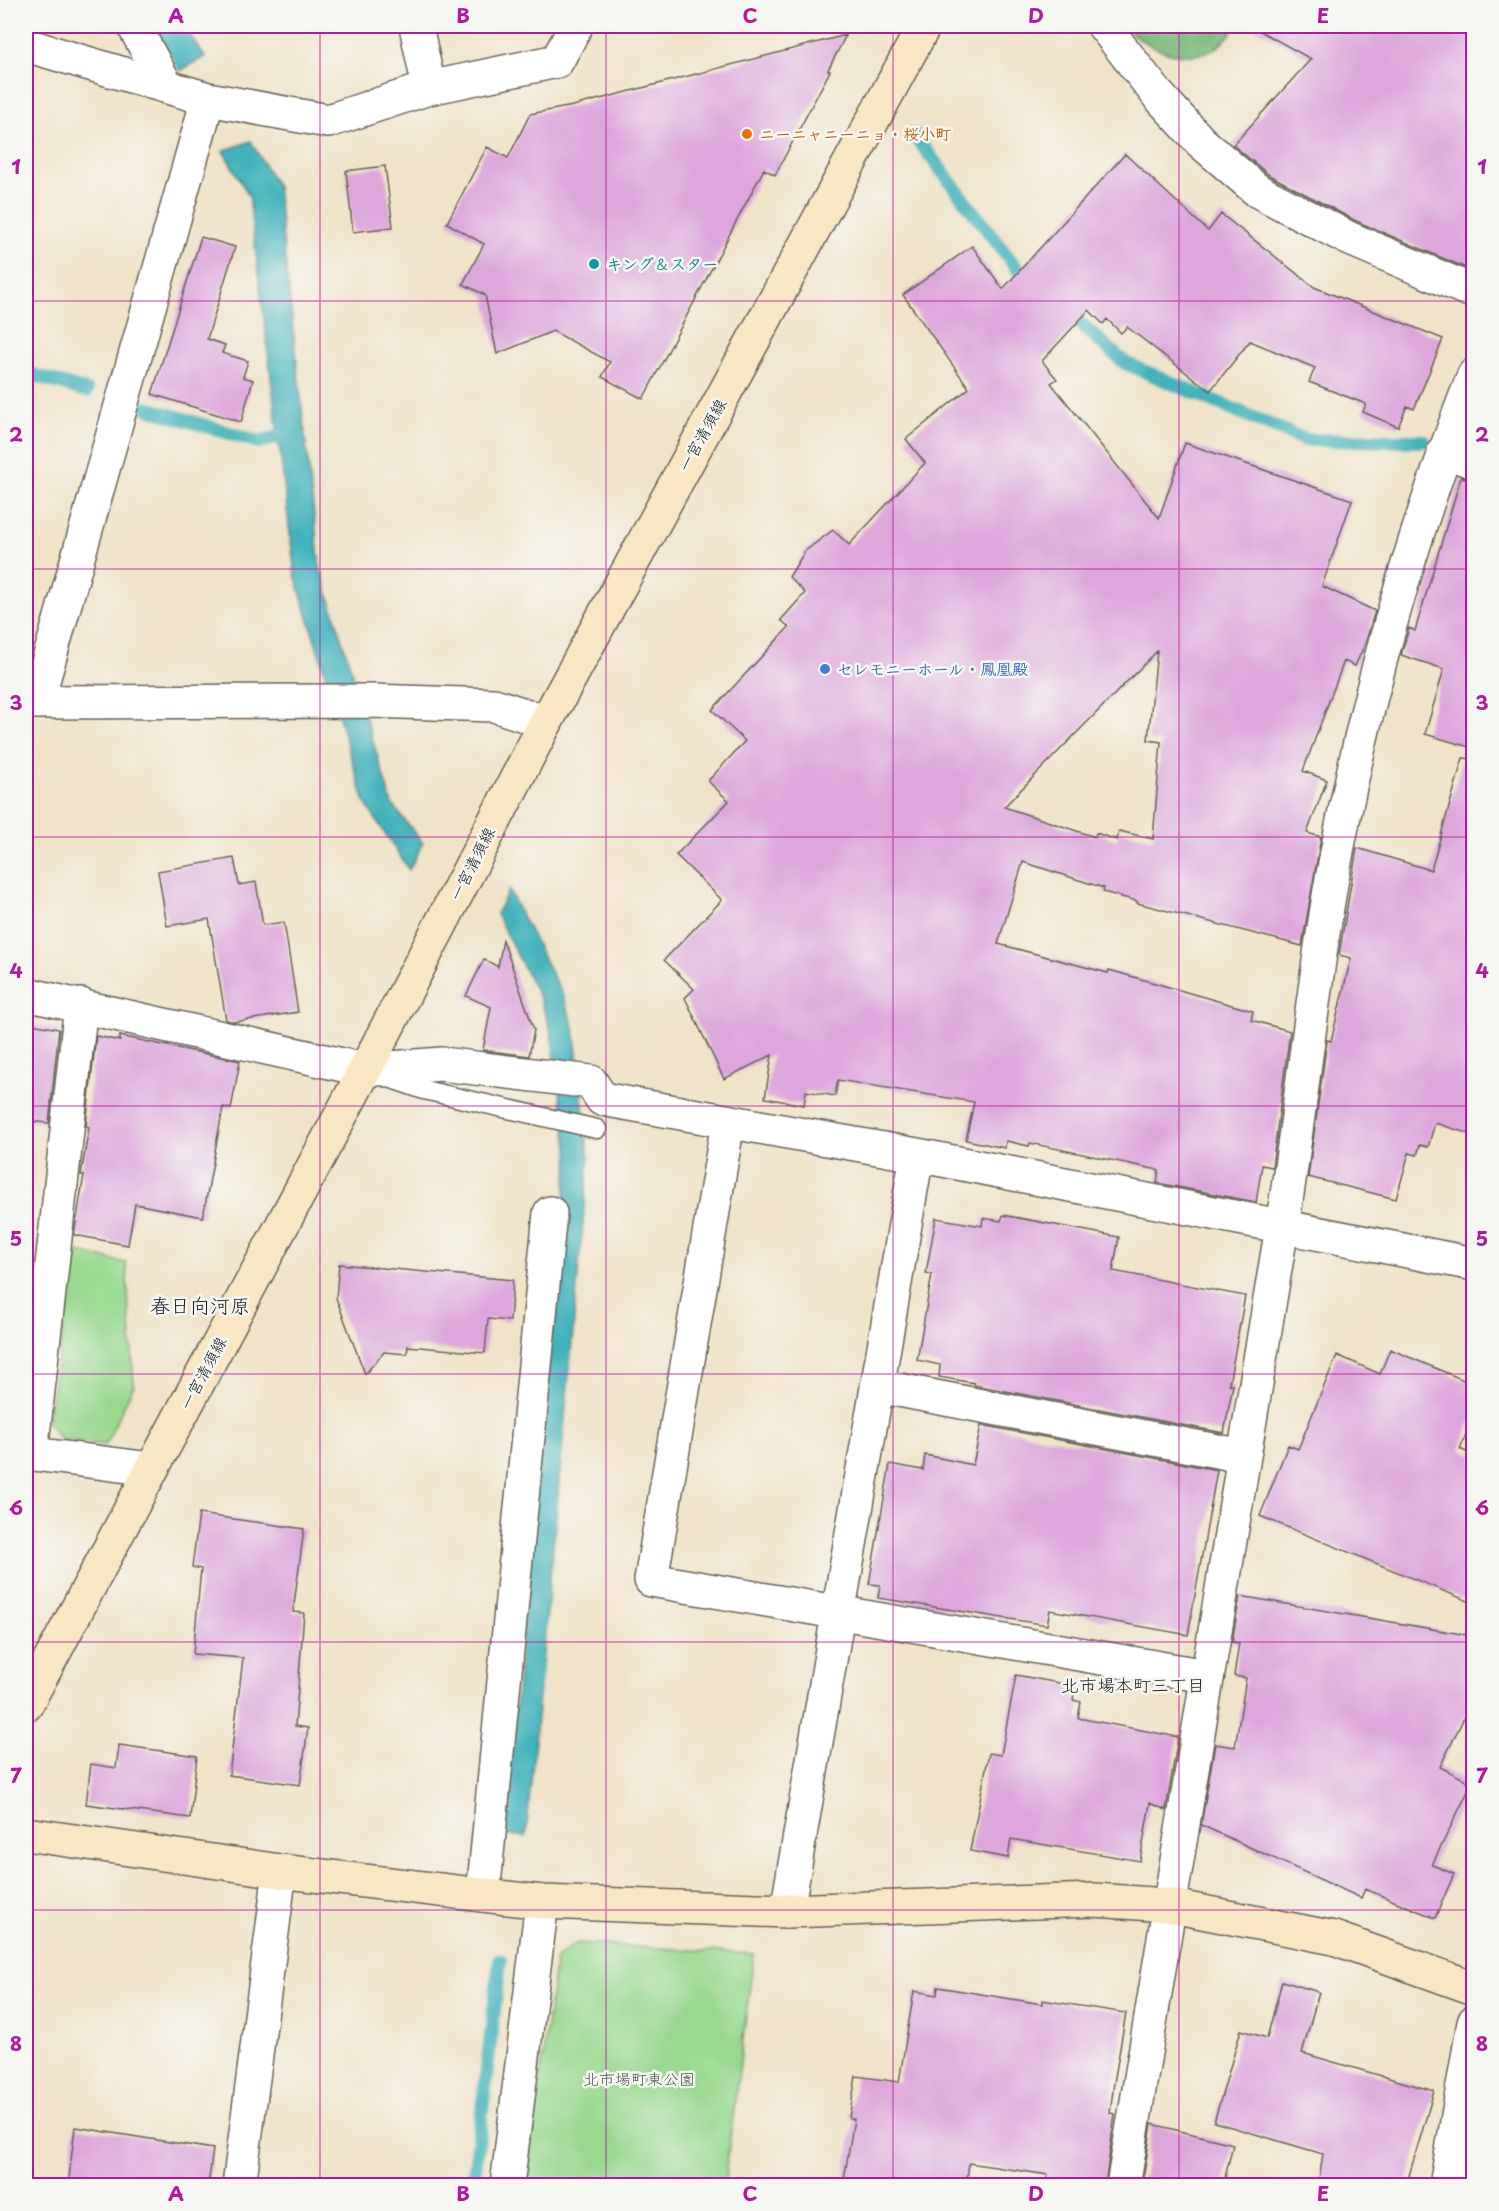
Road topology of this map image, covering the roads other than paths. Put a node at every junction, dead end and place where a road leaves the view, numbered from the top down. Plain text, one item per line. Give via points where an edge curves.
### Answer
1 (134, 26) edge
2 (416, 26) edge
3 (576, 26) edge
4 (924, 26) edge
5 (1104, 26) edge
6 (26, 45) edge
7 (167, 87) junction
8 (429, 88) junction
9 (208, 99) junction
10 (1473, 292) edge
11 (1473, 375) edge
12 (1459, 457) edge
13 (31, 702) edge
14 (546, 722) junction
15 (26, 994) edge
16 (81, 1005) junction
17 (365, 1070) junction
18 (728, 1122) junction
19 (597, 1129) dead end
20 (917, 1155) junction
21 (550, 1214) dead end
22 (1282, 1228) junction
23 (1473, 1264) edge
24 (878, 1386) junction
25 (28, 1453) edge
26 (1244, 1456) junction
27 (152, 1469) junction
28 (839, 1612) junction
29 (1206, 1676) junction
30 (26, 1705) edge
31 (26, 1834) edge
32 (280, 1870) junction
33 (483, 1895) junction
34 (542, 1902) junction
35 (1167, 1905) junction
36 (788, 1911) junction
37 (1473, 1988) edge
38 (1473, 2022) edge
39 (239, 2186) edge
40 (507, 2186) edge
41 (1123, 2186) edge
42 (1446, 2186) edge

1 - 7 street
2 - 8 street
3 - 8 street via 556,61
4 - 14 main road, 一宮清須線
5 - 10 street via 1201,142 1258,192 1348,238
6 - 7 street
7 - 9 street
8 - 9 street via 328,121
9 - 13 street
11 - 12 street
12 - 22 street via 1380,651 1333,872
13 - 14 street via 371,700 494,705
14 - 17 main road, 一宮清須線
15 - 16 street
16 - 17 street
16 - 25 street
17 - 18 street via 442,1064 591,1082 602,1099
17 - 19 lane via 424,1090
17 - 27 main road, 一宮清須線
18 - 20 street
18 - 28 street via 651,1580
20 - 22 street
20 - 24 street
21 - 33 street
22 - 23 street
22 - 26 street
24 - 26 street
24 - 28 street
25 - 27 street
26 - 29 street
27 - 30 main road, 一宮清須線
28 - 29 street
28 - 36 street
29 - 35 street
31 - 32 main road
32 - 33 main road
32 - 39 street
33 - 34 main road
34 - 36 main road
34 - 40 street
35 - 36 main road via 1094,1900
35 - 37 main road via 1334,1938
35 - 41 street
38 - 42 street

